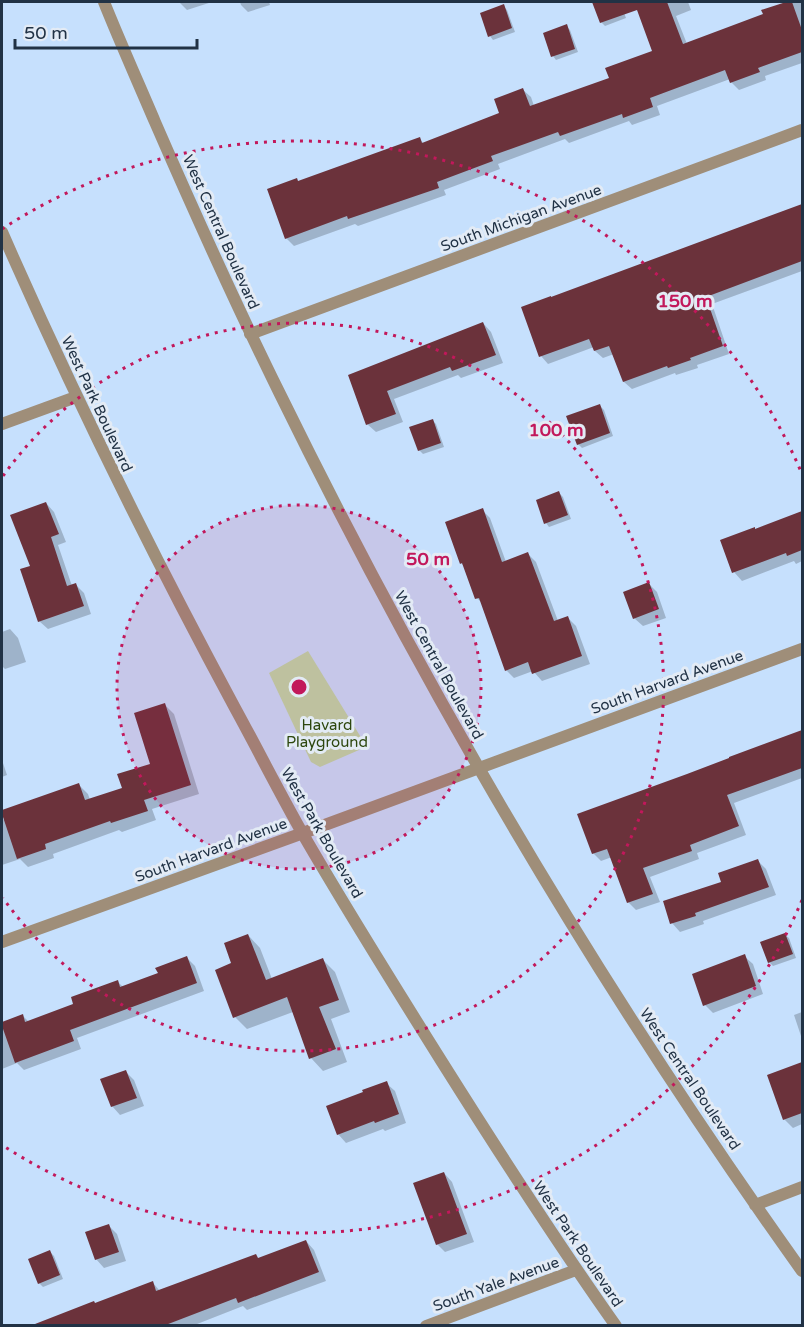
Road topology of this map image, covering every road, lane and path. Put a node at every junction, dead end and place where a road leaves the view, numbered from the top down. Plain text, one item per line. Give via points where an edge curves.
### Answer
1 (104, 2) edge
2 (802, 130) edge
3 (2, 232) edge
4 (250, 334) junction
5 (76, 397) junction
6 (2, 424) edge
7 (802, 649) edge
8 (479, 768) junction
9 (303, 833) junction
10 (2, 942) edge
11 (802, 1187) edge
12 (755, 1205) junction
13 (576, 1270) junction
14 (802, 1271) edge
15 (426, 1326) edge
16 (616, 1326) edge

1 - 4 street, West Central Boulevard
2 - 4 street, South Michigan Avenue
3 - 5 street, West Park Boulevard
4 - 8 street, West Central Boulevard via 381,591
5 - 6 street
5 - 9 street, West Park Boulevard via 186,618
7 - 8 street, South Harvard Avenue
8 - 9 street, South Harvard Avenue
8 - 12 street, West Central Boulevard via 610,985
9 - 10 street, South Harvard Avenue
9 - 13 street, West Park Boulevard via 398,993
11 - 12 street
12 - 14 street, West Central Boulevard
13 - 15 street, South Yale Avenue
13 - 16 street, West Park Boulevard

